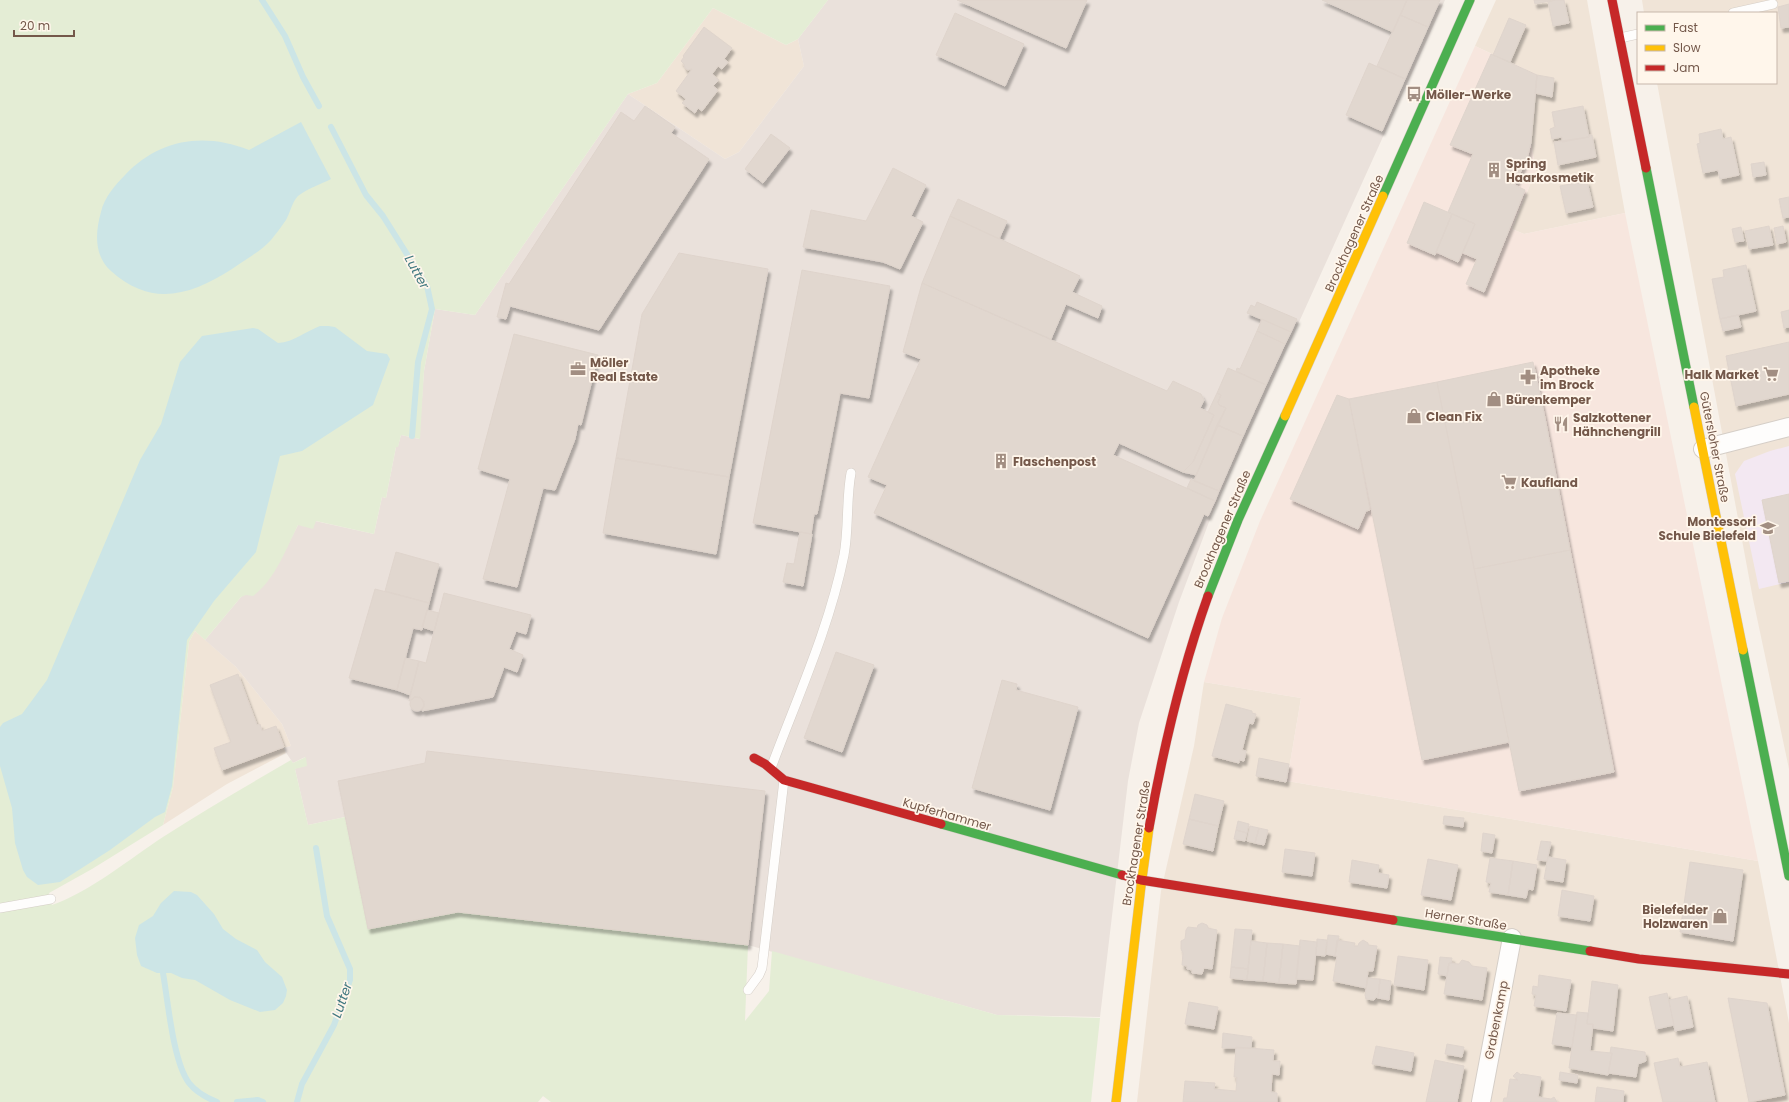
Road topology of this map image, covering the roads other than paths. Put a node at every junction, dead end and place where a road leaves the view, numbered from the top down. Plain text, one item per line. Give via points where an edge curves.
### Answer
1 (1470, 0) edge
2 (1612, 0) edge
3 (1773, 4) dead end
4 (1737, 12) edge
5 (1637, 34) edge
6 (1620, 38) junction
7 (1789, 427) edge
8 (1703, 449) junction
9 (850, 473) dead end
10 (754, 758) dead end
11 (771, 768) junction
12 (784, 780) junction
13 (1789, 876) edge
14 (1141, 880) junction
15 (51, 899) dead end
16 (0, 908) edge
17 (1512, 938) junction
18 (1789, 974) edge
19 (748, 990) dead end
20 (1116, 1102) edge
21 (1481, 1102) edge

1 - 14 street, Brockhagener Straße via 1251,491 1198,621 1178,687 1159,769
2 - 6 street, Gütersloher Straße
3 - 4 lane
5 - 6 lane
6 - 8 street, Gütersloher Straße
7 - 8 street
8 - 13 street, Gütersloher Straße
9 - 11 lane via 847,534 832,603
10 - 11 street, Kupferhammer
11 - 12 street, Kupferhammer
12 - 14 street, Kupferhammer
12 - 19 lane via 762,968 760,975
14 - 17 street, Herner Straße
14 - 20 street, Brockhagener Straße
15 - 16 lane
17 - 18 street, Herner Straße via 1639,959
17 - 21 street, Grabenkamp

